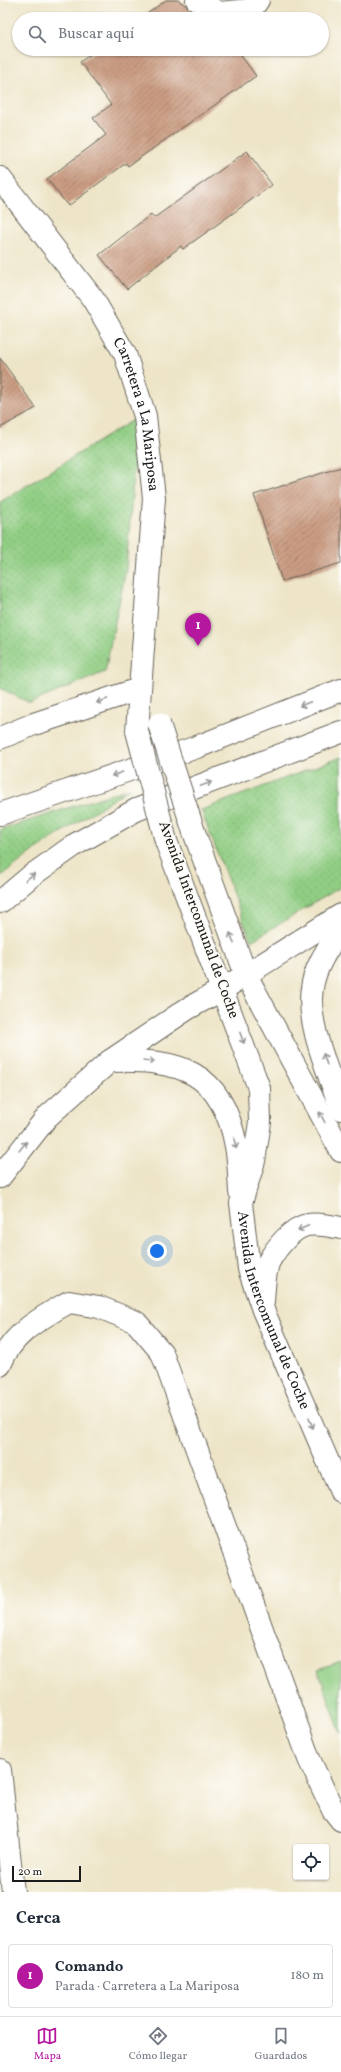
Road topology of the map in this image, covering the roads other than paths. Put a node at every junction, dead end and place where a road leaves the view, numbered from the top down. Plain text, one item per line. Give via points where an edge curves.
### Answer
1 (197, 0) edge
2 (258, 0) edge
3 (217, 12) edge
4 (230, 12) edge
5 (0, 178) edge
6 (139, 689) junction
7 (341, 690) edge
8 (341, 732) edge
9 (0, 738) edge
10 (0, 814) edge
11 (0, 902) edge
12 (341, 914) edge
13 (341, 928) edge
14 (246, 975) junction
15 (223, 989) junction
16 (110, 1061) junction
17 (341, 1109) edge
18 (341, 1151) edge
19 (0, 1177) edge
20 (241, 1203) junction
21 (341, 1228) edge
22 (263, 1310) junction
23 (0, 1365) edge
24 (341, 1492) edge
25 (0, 1770) edge
26 (341, 1820) edge
27 (18, 1889) edge

1 - 3 main road
2 - 4 main road via 251,10
5 - 6 main road, Carretera a La Mariposa via 93,299 125,354 145,416 154,498
6 -> 9 main road
14 -> 6 main road, Avenida Intercomunal de Coche, bridge via 194,832 159,724
6 - 15 main road, Avenida Intercomunal de Coche, bridge via 137,730 166,841
7 -> 10 main road via 197,747
11 -> 8 main road via 76,844 136,810
12 - 14 main road
17 -> 13 main road via 312,1021 312,988 323,956
14 - 15 main road
18 -> 14 main road, Avenida Intercomunal de Coche
15 - 16 main road via 187,1009
15 -> 20 main road, Avenida Intercomunal de Coche via 259,1088 260,1122 254,1162
19 -> 16 main road via 47,1117
16 -> 20 main road via 142,1060 184,1069 199,1076 215,1091 226,1112 236,1146
20 - 22 main road, Avenida Intercomunal de Coche via 249,1269
21 -> 22 main road via 306,1225 291,1234 269,1262 264,1284
22 -> 24 main road, Avenida Intercomunal de Coche
23 - 26 main road via 9,1346 24,1329 69,1302 99,1306 136,1322 162,1353 309,1759 333,1810
25 - 27 main road

